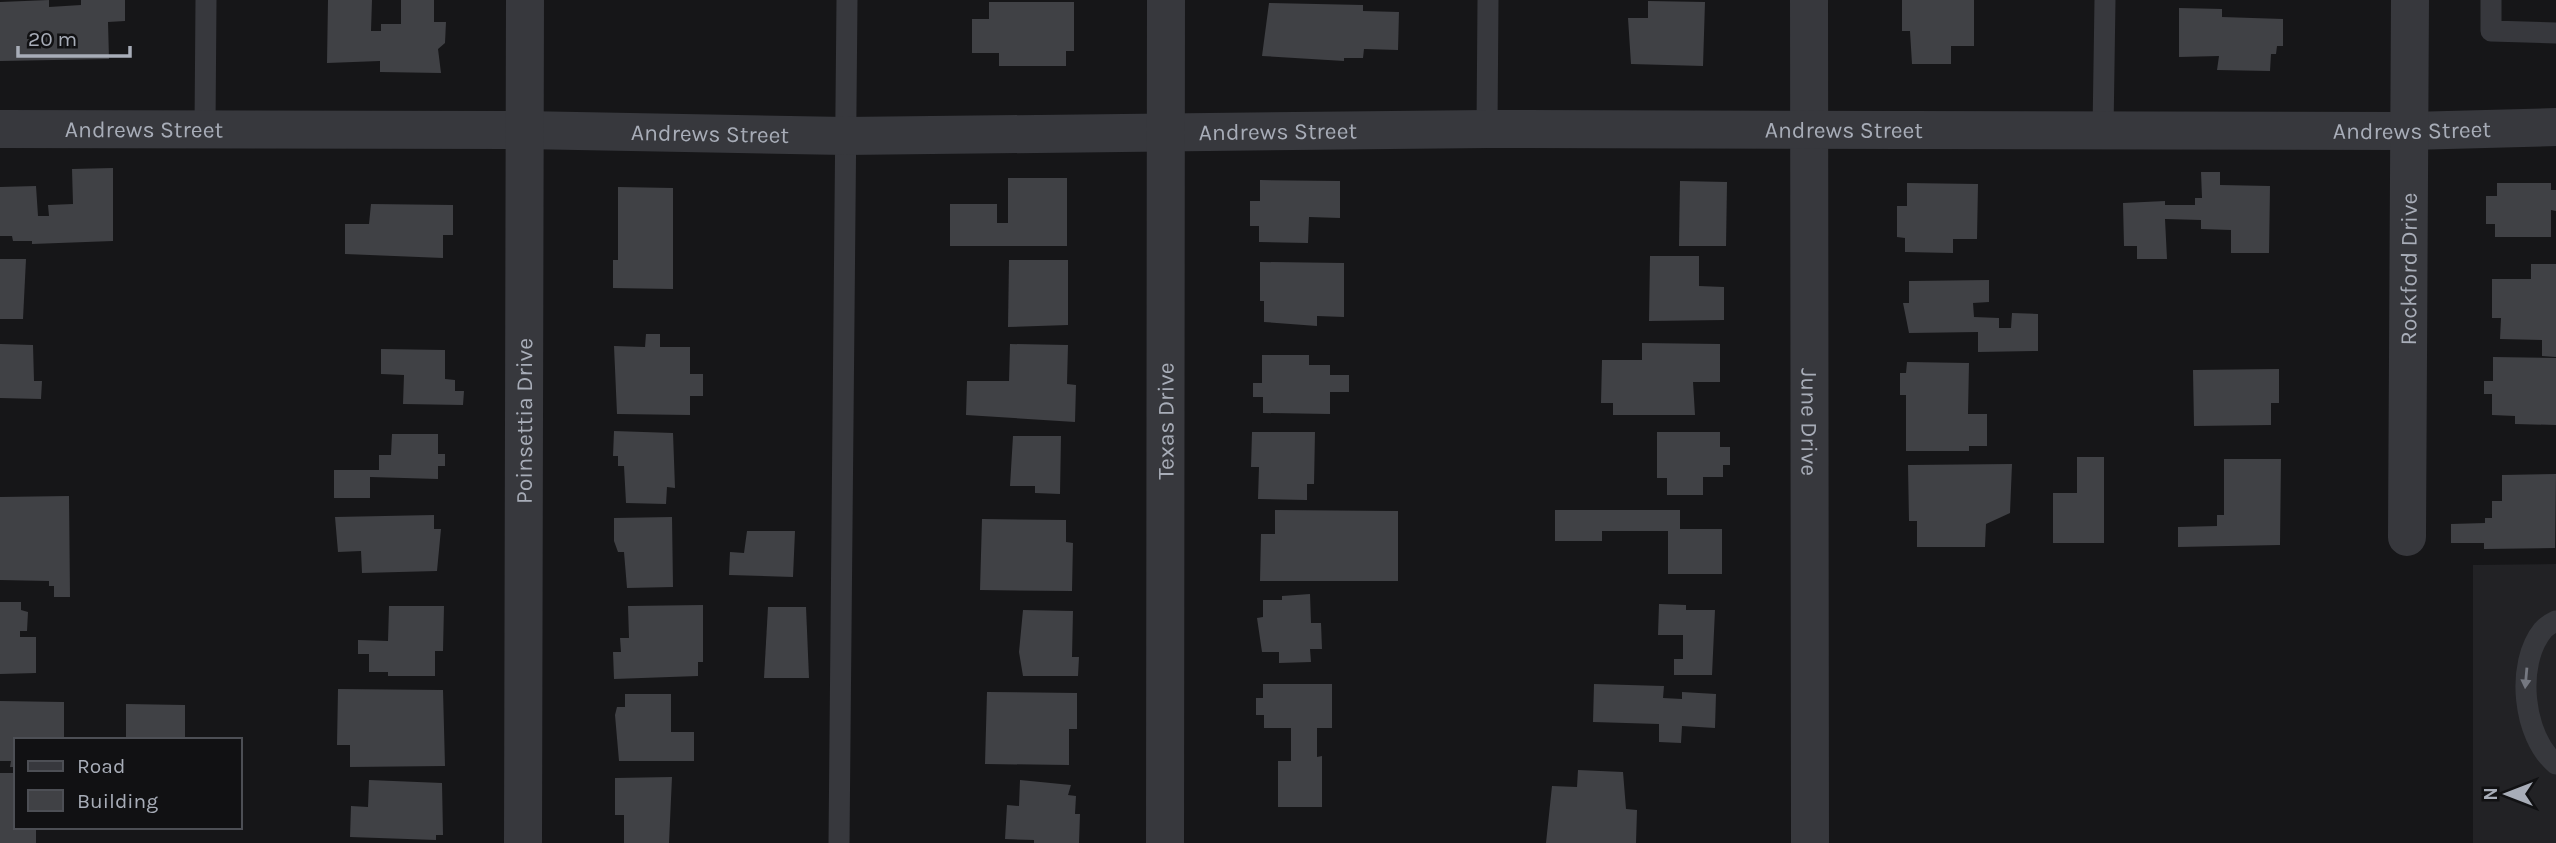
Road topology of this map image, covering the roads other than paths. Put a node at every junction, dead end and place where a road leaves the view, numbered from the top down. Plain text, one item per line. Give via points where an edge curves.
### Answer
1 (206, 0) edge
2 (525, 0) edge
3 (847, 0) edge
4 (1166, 0) edge
5 (1488, 0) edge
6 (1809, 0) edge
7 (2105, 0) edge
8 (2410, 0) edge
9 (2491, 0) edge
10 (2556, 33) edge
11 (2556, 127) edge
12 (205, 128) junction
13 (0, 129) edge
14 (524, 130) junction
15 (1487, 130) junction
16 (1165, 131) junction
17 (1809, 131) junction
18 (2103, 131) junction
19 (2410, 131) junction
20 (845, 136) junction
21 (2407, 537) dead end
22 (2556, 621) edge
23 (2556, 764) edge
24 (523, 843) edge
25 (839, 843) edge
26 (1165, 843) edge
27 (1810, 843) edge

1 - 12 lane
2 - 14 street, Poinsettia Drive
3 - 20 lane
4 - 16 street, Texas Drive
5 - 15 lane
6 - 17 street, June Drive
7 - 18 lane
8 - 19 street, Rockford Drive
9 - 10 lane via 2491,31
11 - 19 street, Andrews Street
12 - 13 street, Andrews Street
12 - 14 street, Andrews Street
14 - 20 street, Andrews Street
14 - 24 street, Poinsettia Drive
15 - 16 street, Andrews Street
15 - 17 street, Andrews Street
16 - 20 street, Andrews Street
16 - 26 street, Texas Drive
17 - 18 street, Andrews Street
17 - 27 street, June Drive
18 - 19 street, Andrews Street
19 - 21 street, Rockford Drive
20 - 25 lane
22 -> 23 lane via 2543,629 2528,659 2525,687 2536,739

